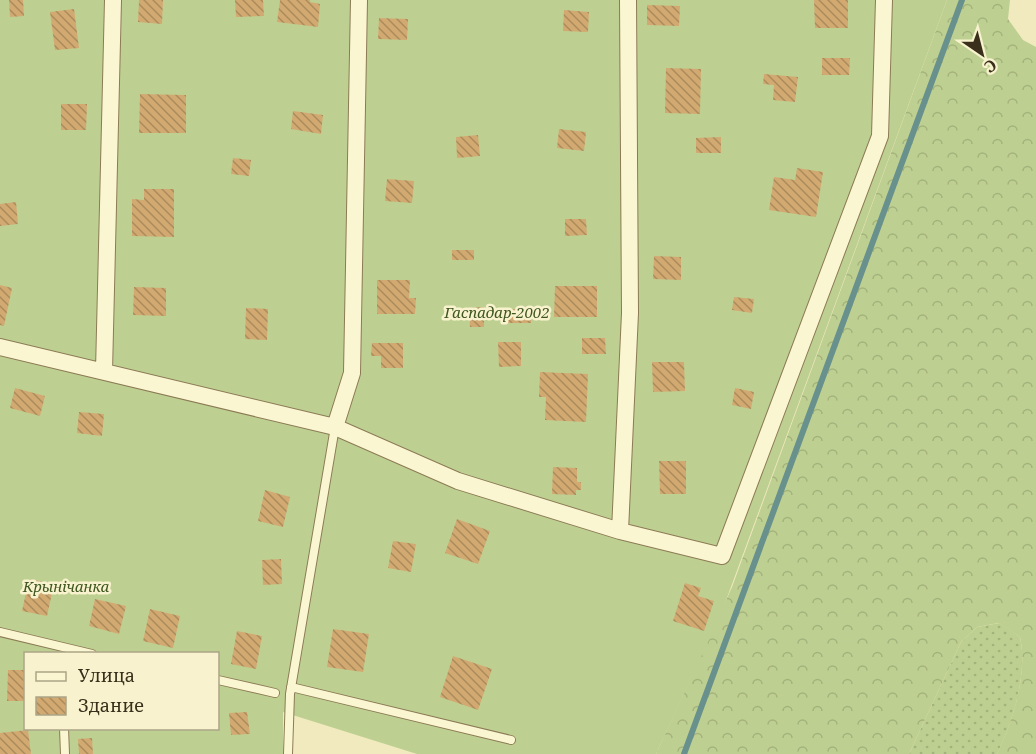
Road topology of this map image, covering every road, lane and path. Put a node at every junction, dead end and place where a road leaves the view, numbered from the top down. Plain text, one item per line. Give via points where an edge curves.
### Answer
1 (113, 0) edge
2 (359, 0) edge
3 (628, 0) edge
4 (884, 0) edge
5 (0, 347) edge
6 (104, 371) junction
7 (335, 427) junction
8 (620, 531) junction
9 (0, 632) edge
10 (61, 650) edge
11 (76, 652) edge
12 (219, 680) edge
13 (291, 687) junction
14 (275, 693) dead end
15 (64, 730) edge
16 (511, 740) dead end
17 (65, 754) edge
18 (288, 754) edge

1 - 6 street
2 - 7 street via 352,373
3 - 8 street via 630,313
4 - 8 street via 880,136 722,556
5 - 6 street
6 - 7 street
7 - 8 street via 458,481
7 - 13 lane
9 - 10 lane
10 - 11 lane
12 - 14 lane
13 - 16 lane
13 - 18 lane
15 - 17 lane

